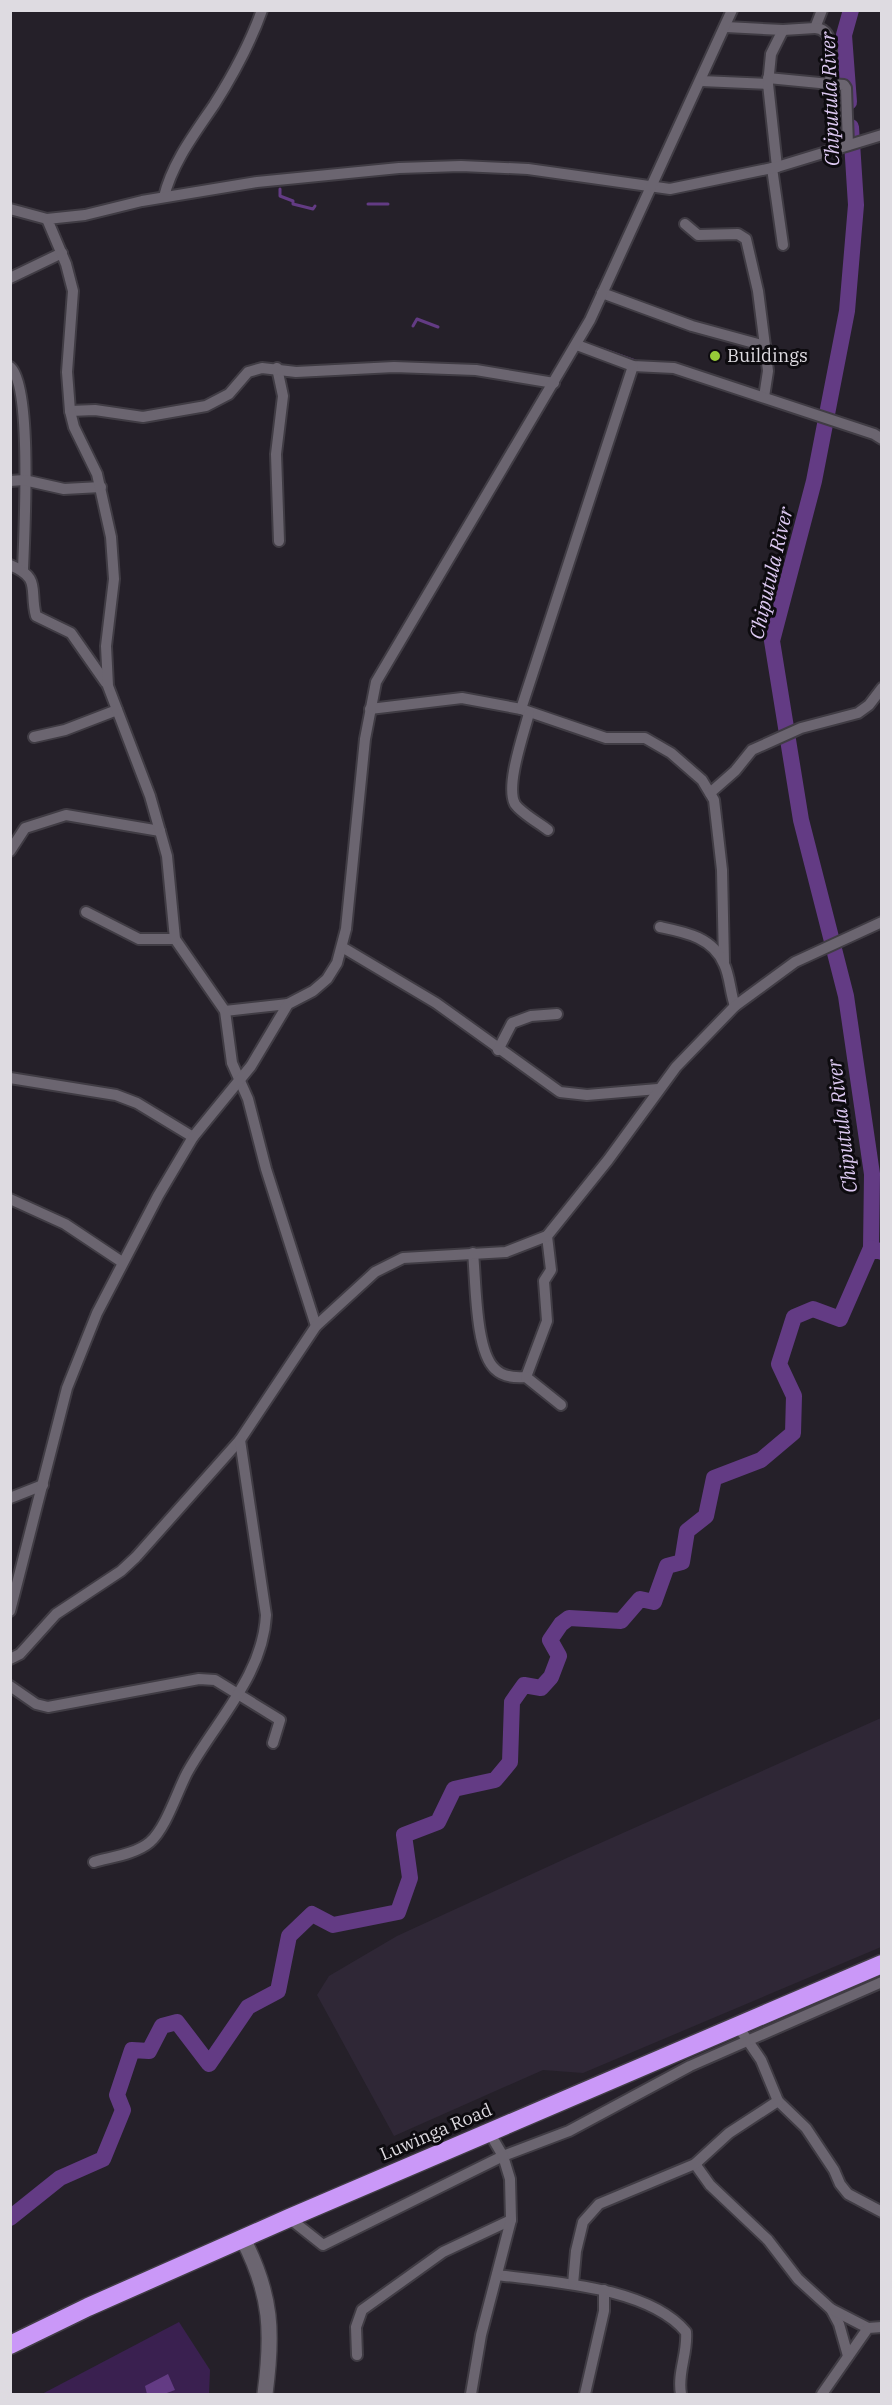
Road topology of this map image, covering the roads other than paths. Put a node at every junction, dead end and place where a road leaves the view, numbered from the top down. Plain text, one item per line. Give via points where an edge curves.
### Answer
1 (262, 10) edge
2 (732, 10) edge
3 (822, 10) edge
4 (726, 27) junction
5 (815, 28) junction
6 (783, 30) junction
7 (701, 81) junction
8 (768, 81) junction
9 (830, 84) junction
10 (882, 135) edge
11 (851, 144) junction
12 (774, 167) junction
13 (651, 188) junction
14 (164, 197) junction
15 (10, 209) edge
16 (47, 219) junction
17 (685, 224) dead end
18 (783, 245) dead end
19 (62, 253) junction
20 (10, 278) edge
21 (602, 294) junction
22 (577, 345) junction
23 (765, 346) junction
24 (633, 366) junction
25 (10, 367) edge
26 (277, 368) junction
27 (554, 383) junction
28 (764, 397) junction
29 (69, 411) junction
30 (882, 439) edge
31 (24, 480) junction
32 (10, 481) edge
33 (101, 487) junction
34 (279, 541) dead end
35 (10, 565) edge
36 (23, 570) junction
37 (108, 686) junction
38 (882, 688) edge
39 (370, 709) junction
40 (117, 710) junction
41 (525, 711) junction
42 (34, 737) dead end
43 (710, 793) junction
44 (548, 830) dead end
45 (160, 831) junction
46 (10, 851) edge
47 (86, 912) dead end
48 (882, 922) edge
49 (660, 927) dead end
50 (175, 939) junction
51 (342, 947) junction
52 (724, 962) junction
53 (288, 1004) junction
54 (735, 1006) junction
55 (225, 1011) junction
56 (557, 1014) dead end
57 (498, 1050) junction
58 (10, 1078) edge
59 (240, 1080) junction
60 (658, 1089) junction
61 (193, 1137) junction
62 (10, 1199) edge
63 (547, 1236) junction
64 (473, 1254) junction
65 (122, 1262) junction
66 (316, 1326) junction
67 (526, 1377) junction
68 (561, 1405) dead end
69 (240, 1440) junction
70 (43, 1485) junction
71 (10, 1498) edge
72 (10, 1611) edge
73 (10, 1659) edge
74 (10, 1686) edge
75 (239, 1695) junction
76 (273, 1743) dead end
77 (94, 1862) dead end
78 (882, 1964) edge
79 (882, 1982) edge
80 (738, 2025) junction
81 (748, 2042) junction
82 (778, 2101) junction
83 (489, 2132) junction
84 (502, 2156) junction
85 (695, 2164) junction
86 (882, 2212) edge
87 (289, 2218) junction
88 (511, 2220) junction
89 (243, 2240) junction
90 (497, 2275) junction
91 (573, 2284) junction
92 (604, 2290) junction
93 (831, 2309) junction
94 (882, 2327) edge
95 (868, 2328) junction
96 (10, 2344) edge
97 (357, 2355) dead end
98 (848, 2356) junction
99 (265, 2394) edge
100 (471, 2394) edge
101 (585, 2394) edge
102 (681, 2394) edge
103 (822, 2394) edge

1 - 14 street via 235,70 189,141
2 - 4 street
3 - 5 street
4 - 6 street
4 - 7 street
5 - 6 street
5 - 9 street via 827,30
6 - 8 street via 771,54
7 - 8 street
7 - 13 street
8 - 9 street
8 - 12 street
9 - 11 street via 846,88
10 - 11 street
11 - 12 street
12 - 13 street via 670,189
12 - 18 street
13 - 14 street via 528,169 460,166 342,172
13 - 21 street
14 - 16 street via 85,215
15 - 16 street
16 - 19 street
17 - 23 street via 698,235 738,234 746,239
19 - 20 street
19 - 29 street via 73,291 67,372
21 - 22 street
21 - 23 street via 692,326
22 - 24 street
22 - 27 street
23 - 28 street via 768,371
24 - 28 street via 674,368
24 - 41 street
25 - 31 street via 19,377 22,400
26 - 27 street via 296,372 476,370
26 - 29 street via 254,369 220,401 188,410 143,417 95,410
26 - 34 street via 283,396 276,454
27 - 39 street via 384,665
28 - 30 street
29 - 33 street
31 - 32 street
31 - 33 street via 64,489
31 - 36 street
33 - 37 street via 114,579 106,646
35 - 36 street
36 - 37 street via 34,586 36,616 71,633
37 - 40 street
38 - 43 street via 858,713 801,728 753,750
39 - 41 street via 462,698
39 - 51 street
40 - 42 street
40 - 45 street
41 - 43 street via 606,738 645,738 671,753 702,780
41 - 44 street via 512,795 516,805
43 - 52 street via 722,870
45 - 46 street via 66,815 25,828
45 - 50 street via 167,856
47 - 50 street via 139,939
48 - 54 street via 795,962
49 - 52 street via 701,938
50 - 55 street
51 - 53 street via 327,979
51 - 57 street via 436,1003
52 - 54 street
53 - 55 street
53 - 59 street
54 - 60 street
55 - 59 street via 232,1063
56 - 57 street via 531,1016 512,1023
57 - 60 street via 560,1092 586,1095
58 - 61 street via 116,1095 137,1103
59 - 61 street
59 - 66 street
60 - 63 street
61 - 65 street
62 - 65 street via 65,1224
63 - 64 street via 506,1252
63 - 67 street via 551,1270 544,1281 547,1321
64 - 66 street via 419,1256 387,1264
64 - 67 street via 488,1360 501,1374
65 - 70 street via 78,1356 54,1433
66 - 69 street
67 - 68 street
69 - 73 street via 136,1557 56,1614 20,1654
69 - 75 street via 266,1615 265,1633
70 - 71 street
70 - 72 street
74 - 75 street via 36,1704 48,1707 207,1679
75 - 76 street via 280,1720
75 - 77 street via 188,1772 150,1841
78 - 80 highway, Luwinga Road
79 - 81 street
80 - 81 street
80 - 83 highway, Luwinga Road
81 - 82 street via 761,2060
81 - 84 street via 690,2066 569,2131
82 - 85 street via 729,2133
82 - 86 street via 806,2128 848,2194
83 - 84 street
83 - 87 highway, Luwinga Road
84 - 87 street via 323,2245
84 - 88 street via 512,2191
85 - 91 street via 599,2204 583,2222
85 - 93 street via 710,2185 768,2240 798,2280
87 - 89 highway, Luwinga Road
88 - 90 street
88 - 97 street via 443,2252 362,2310 357,2327
89 - 96 highway, Luwinga Road
89 - 99 street via 267,2297 269,2352
90 - 91 street
90 - 100 street
91 - 92 street
92 - 101 street via 604,2311
92 - 102 street via 666,2314 686,2332 679,2380
93 - 95 street
93 - 98 street
94 - 95 street
95 - 98 street
98 - 103 street

